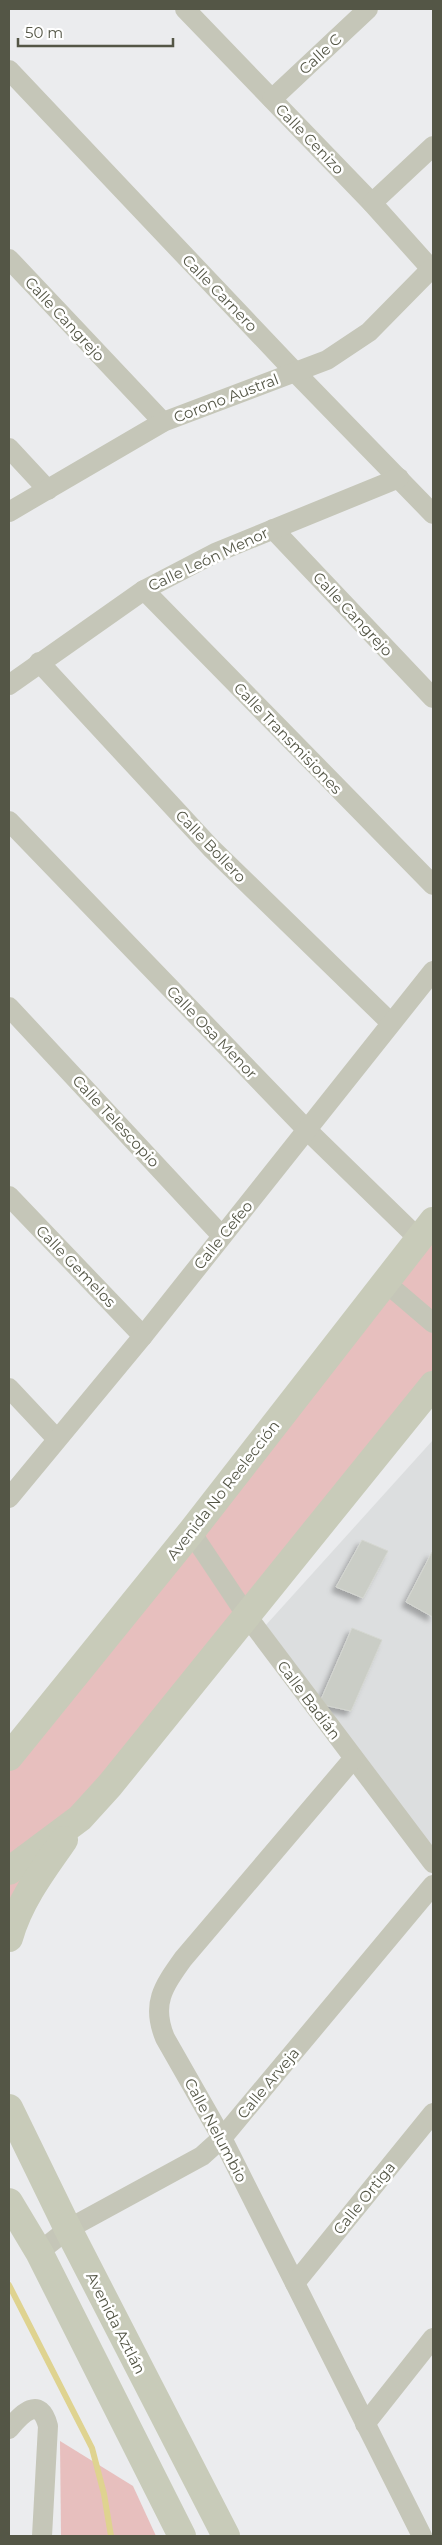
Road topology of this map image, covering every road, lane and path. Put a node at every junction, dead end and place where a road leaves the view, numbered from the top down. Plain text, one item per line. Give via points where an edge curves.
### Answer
1 (185, 9) edge
2 (368, 9) edge
3 (9, 70) edge
4 (272, 99) junction
5 (433, 146) edge
6 (372, 203) junction
7 (9, 259) edge
8 (432, 270) edge
9 (294, 371) junction
10 (163, 422) junction
11 (9, 448) edge
12 (399, 478) junction
13 (48, 490) junction
14 (9, 512) edge
15 (433, 514) edge
16 (273, 529) junction
17 (144, 590) junction
18 (38, 662) junction
19 (9, 685) edge
20 (433, 698) edge
21 (9, 821) edge
22 (433, 885) edge
23 (433, 971) edge
24 (9, 1007) edge
25 (391, 1023) junction
26 (307, 1130) junction
27 (9, 1196) edge
28 (426, 1230) edge
29 (222, 1236) junction
30 (385, 1282) junction
31 (433, 1323) edge
32 (143, 1336) junction
33 (433, 1385) edge
34 (9, 1388) edge
35 (56, 1438) junction
36 (9, 1498) edge
37 (191, 1532) junction
38 (247, 1616) junction
39 (9, 1757) edge
40 (353, 1759) junction
41 (80, 1818) junction
42 (433, 1863) edge
43 (9, 1871) edge
44 (433, 1885) edge
45 (9, 1938) edge
46 (9, 2108) edge
47 (433, 2113) edge
48 (222, 2138) junction
49 (9, 2202) edge
50 (68, 2228) junction
51 (39, 2252) junction
52 (295, 2283) junction
53 (433, 2338) edge
54 (365, 2424) junction
55 (9, 2429) edge
56 (42, 2536) edge
57 (182, 2536) edge
58 (226, 2536) edge
59 (422, 2536) edge

1 - 4 street, Calle Cenizo
2 - 4 street, Calle C
3 - 9 street, Calle Carnero
4 - 6 street, Calle Cenizo
5 - 6 street
6 - 8 street, Calle Cenizo
7 - 10 street, Calle Cangrejo
8 - 9 street, Corono Austral via 369,332 327,360
9 - 10 street, Corono Austral
9 - 12 street, Calle Carnero
10 - 13 street, Corono Austral
11 - 13 street
12 - 15 street, Calle Carnero
12 - 16 street, Calle León Menor
13 - 14 street, Corono Austral
16 - 17 street, Calle León Menor via 215,553
16 - 20 street, Calle Cangrejo
17 - 18 street, Calle León Menor
17 - 22 street, Calle Transmisiones
18 - 19 street, Calle León Menor
18 - 25 street, Calle Bollero via 211,848
21 - 26 street, Calle Osa Menor
23 - 25 street, Calle Cefeo
24 - 29 street, Calle Telescopio
25 - 26 street, Calle Cefeo
26 - 28 street, Calle Osa Menor
26 - 29 street, Calle Cefeo
27 - 32 street, Calle Gemelos
28 - 30 main road, Avenida No Reelección
29 - 32 street, Calle Cefeo
30 - 31 street
30 - 37 main road, Avenida No Reelección
32 - 35 street, Calle Cefeo
33 - 38 main road
34 - 35 street
35 - 36 street, Calle Cefeo
37 - 38 street, Calle Badián
37 - 39 main road, Avenida No Reelección
38 - 40 street, Calle Badián
38 - 41 main road
40 - 42 street, Calle Badián
40 - 48 street, Calle Nelumbio via 183,1959 159,2003 158,2021 165,2038
41 - 43 main road
41 - 45 main road via 37,1879 15,1917
44 - 48 street, Calle Arveja
46 - 50 main road, Avenida Aztlán
47 - 52 street, Calle Ortiga
48 - 50 street, Calle Arveja via 202,2156 176,2172
48 - 52 street, Calle Nelumbio
49 - 51 main road
50 - 51 street, Calle Arveja
50 - 58 main road, Avenida Aztlán
51 - 57 main road
52 - 54 street, Calle Nelumbio
53 - 54 street
54 - 59 street, Calle Nelumbio
55 - 56 street via 24,2412 32,2409 45,2415 48,2426

